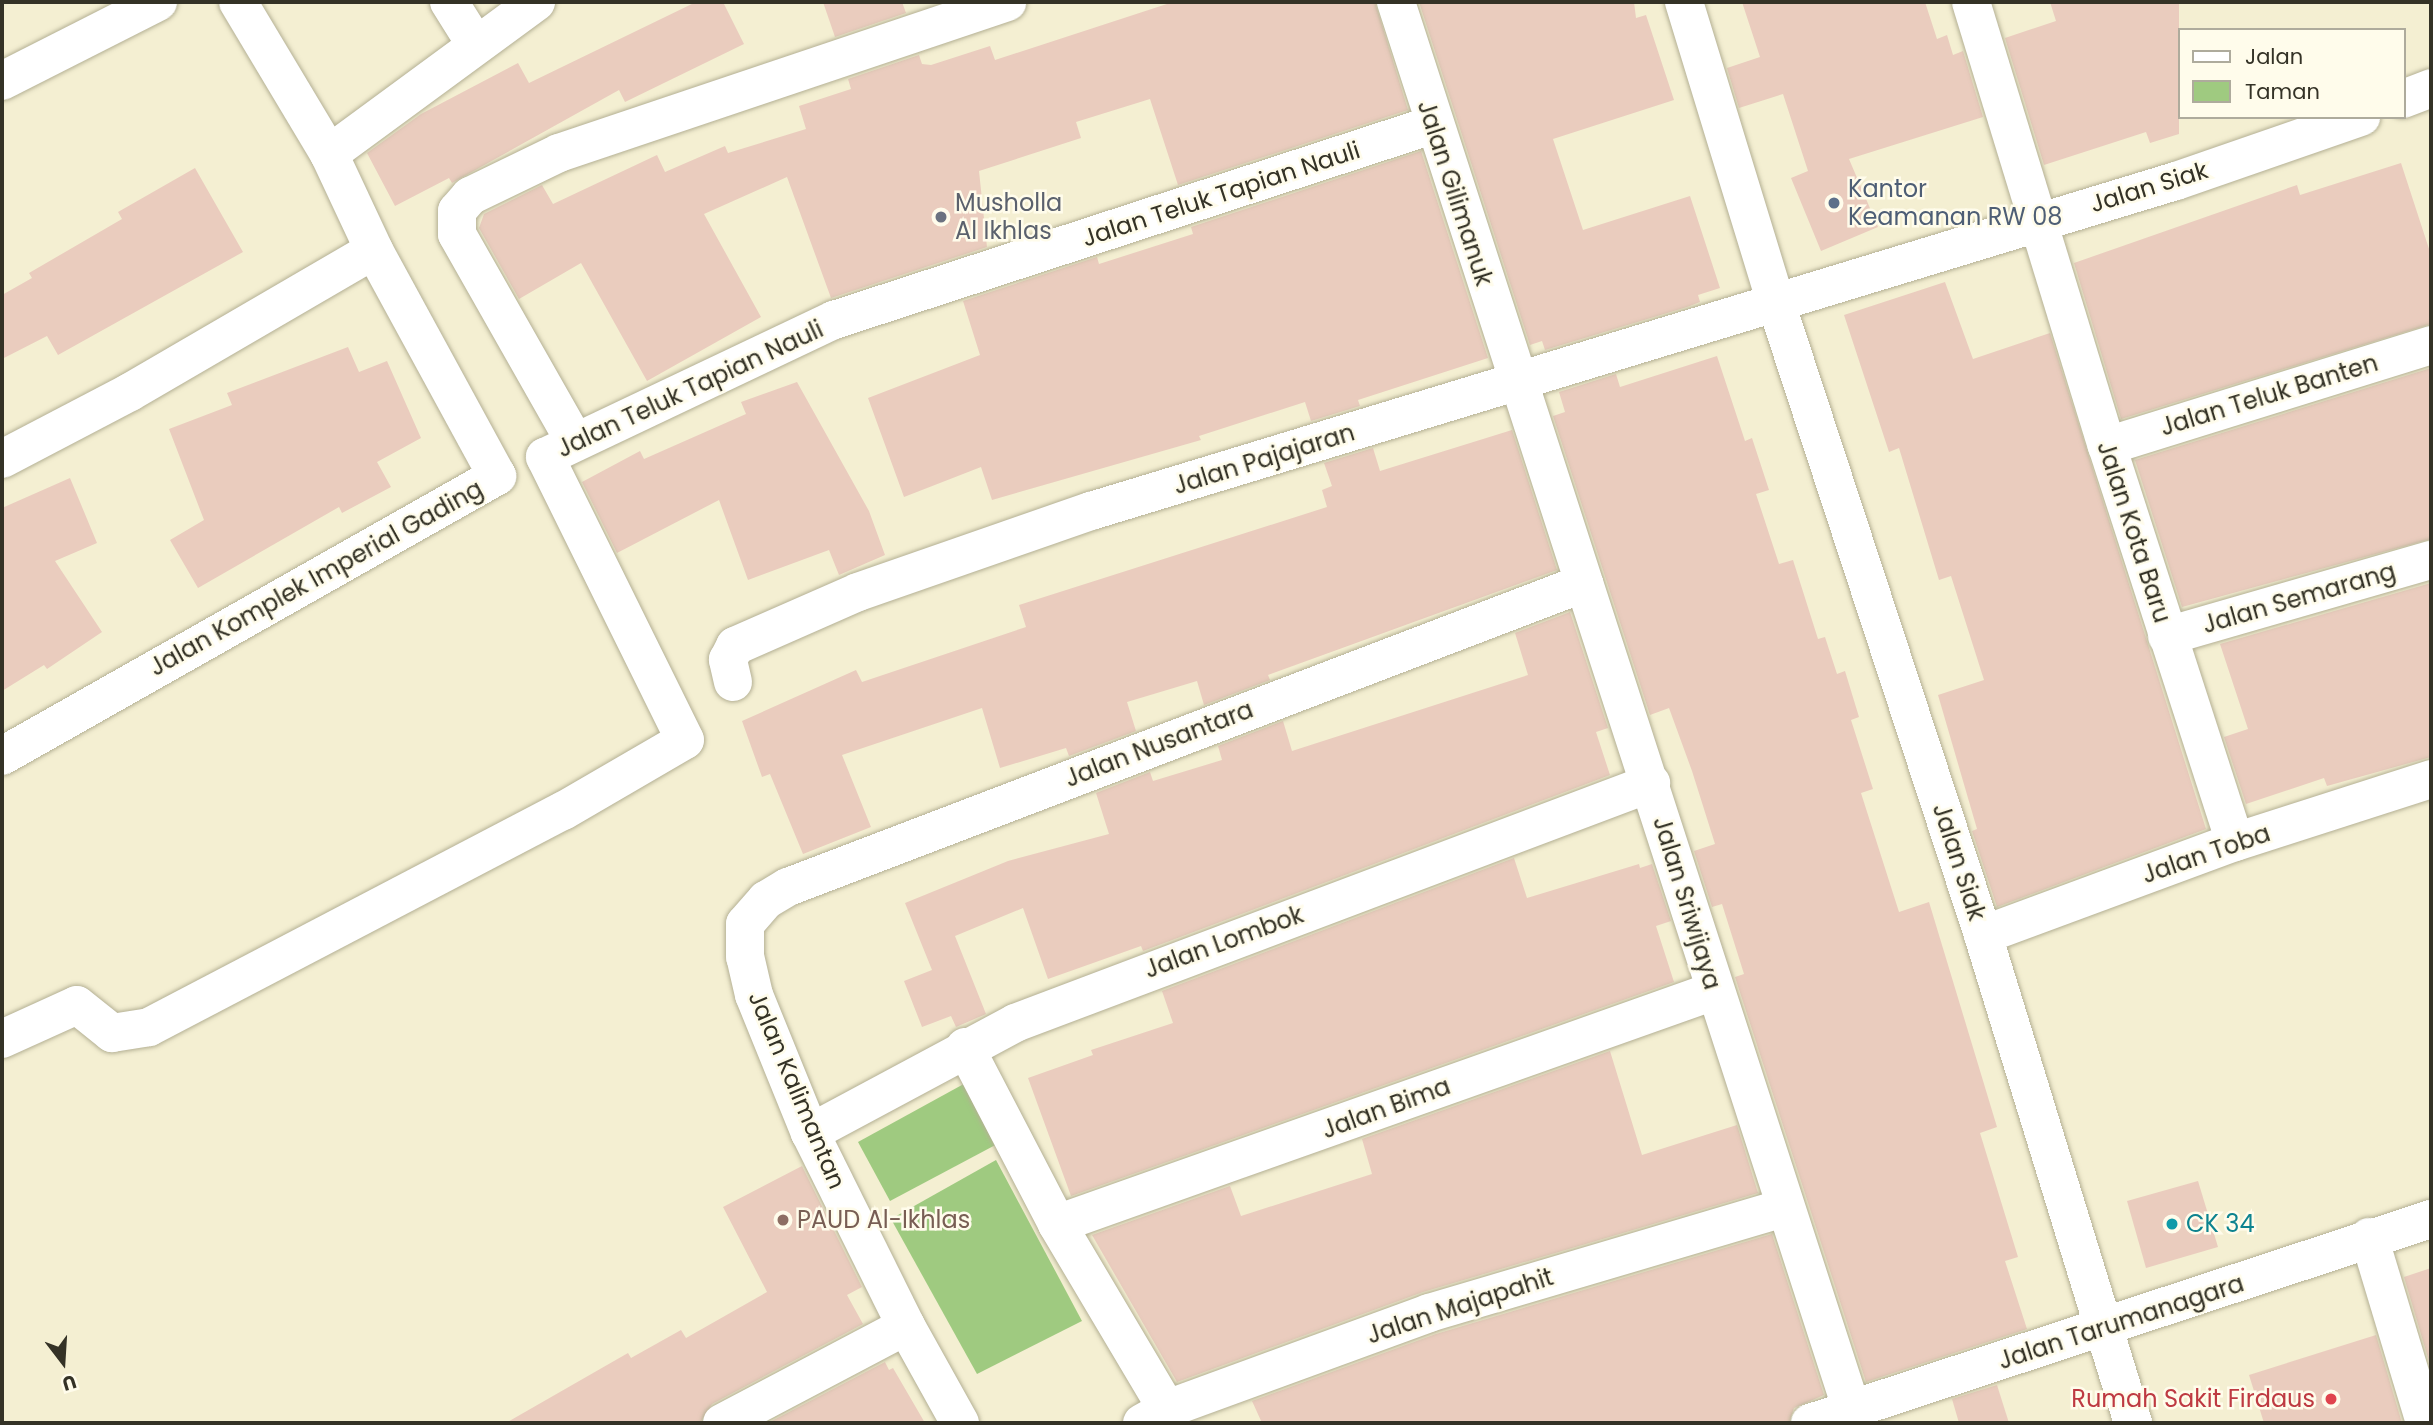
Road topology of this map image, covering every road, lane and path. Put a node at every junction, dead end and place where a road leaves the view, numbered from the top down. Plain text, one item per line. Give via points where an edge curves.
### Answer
1 (158, 2) edge
2 (238, 2) edge
3 (449, 2) edge
4 (536, 2) edge
5 (1006, 2) edge
6 (1396, 2) edge
7 (1684, 2) edge
8 (1971, 2) edge
9 (476, 45) junction
10 (2, 81) edge
11 (2431, 88) edge
12 (2405, 98) edge
13 (2355, 119) edge
14 (1432, 125) junction
15 (329, 154) junction
16 (2038, 220) junction
17 (374, 250) junction
18 (1776, 303) junction
19 (2431, 345) edge
20 (1517, 382) junction
21 (2107, 446) junction
22 (560, 450) junction
23 (2, 459) edge
24 (2431, 560) edge
25 (1584, 583) junction
26 (2167, 636) junction
27 (733, 682) dead end
28 (2, 756) edge
29 (2431, 779) edge
30 (1651, 783) junction
31 (2235, 842) junction
32 (745, 924) joint
33 (1983, 935) junction
34 (1714, 991) junction
35 (2, 1040) edge
36 (965, 1047) junction
37 (810, 1133) junction
38 (1784, 1208) junction
39 (2431, 1219) edge
40 (1057, 1224) junction
41 (2369, 1237) junction
42 (905, 1326) junction
43 (2102, 1330) junction
44 (1154, 1416) edge
45 (1853, 1417) edge
46 (722, 1423) edge
47 (960, 1423) edge
48 (1810, 1423) edge
49 (2133, 1423) edge
50 (2425, 1423) edge

1 - 10 street
2 - 15 street, Jalan Komplek Imperial Gading
3 - 9 street
4 - 9 street
5 - 22 street via 559,153 470,196 457,211 457,234
6 - 14 street, Jalan Gilimanuk
7 - 18 street, Jalan Siak
8 - 16 street, Jalan Kota Baru
9 - 15 street
11 - 12 street
13 - 16 street, Jalan Siak via 2176,181
14 - 20 street, Jalan Gilimanuk
14 - 22 street, Jalan Teluk Tapian Nauli via 834,320
15 - 17 street, Jalan Komplek Imperial Gading
16 - 18 street, Jalan Siak
16 - 21 street, Jalan Kota Baru
17 - 23 street via 130,392
17 - 28 street, Jalan Komplek Imperial Gading via 497,476
18 - 20 street, Jalan Pajajaran
18 - 33 street, Jalan Siak
19 - 21 street, Jalan Teluk Banten
20 - 25 street, Jalan Sriwijaya
20 - 27 street, Jalan Pajajaran via 1091,511 858,592 735,646 728,660
21 - 26 street, Jalan Kota Baru
22 - 35 street via 685,740 563,811 149,1027 112,1033 77,1005
24 - 26 street, Jalan Semarang
25 - 30 street, Jalan Sriwijaya
25 - 32 street, Jalan Nusantara via 788,887 766,900
26 - 31 street, Jalan Kota Baru
29 - 31 street, Jalan Toba
30 - 34 street, Jalan Sriwijaya
30 - 36 street, Jalan Lombok via 1093,991
31 - 33 street, Jalan Toba
32 - 37 street, Jalan Kalimantan via 745,957 754,995
33 - 43 street, Jalan Siak
34 - 38 street, Jalan Sriwijaya
34 - 40 street, Jalan Bima
36 - 37 street, Jalan Lombok
36 - 40 street
37 - 42 street, Jalan Kalimantan
38 - 44 street, Jalan Majapahit via 1429,1313
38 - 45 street, Jalan Sriwijaya
39 - 41 street, Jalan Tarumanagara
40 - 44 street
41 - 43 street, Jalan Tarumanagara
41 - 50 street
42 - 46 street
42 - 47 street, Jalan Kalimantan
43 - 45 street, Jalan Tarumanagara
43 - 49 street, Jalan Siak
45 - 48 street, Jalan Tarumanagara

